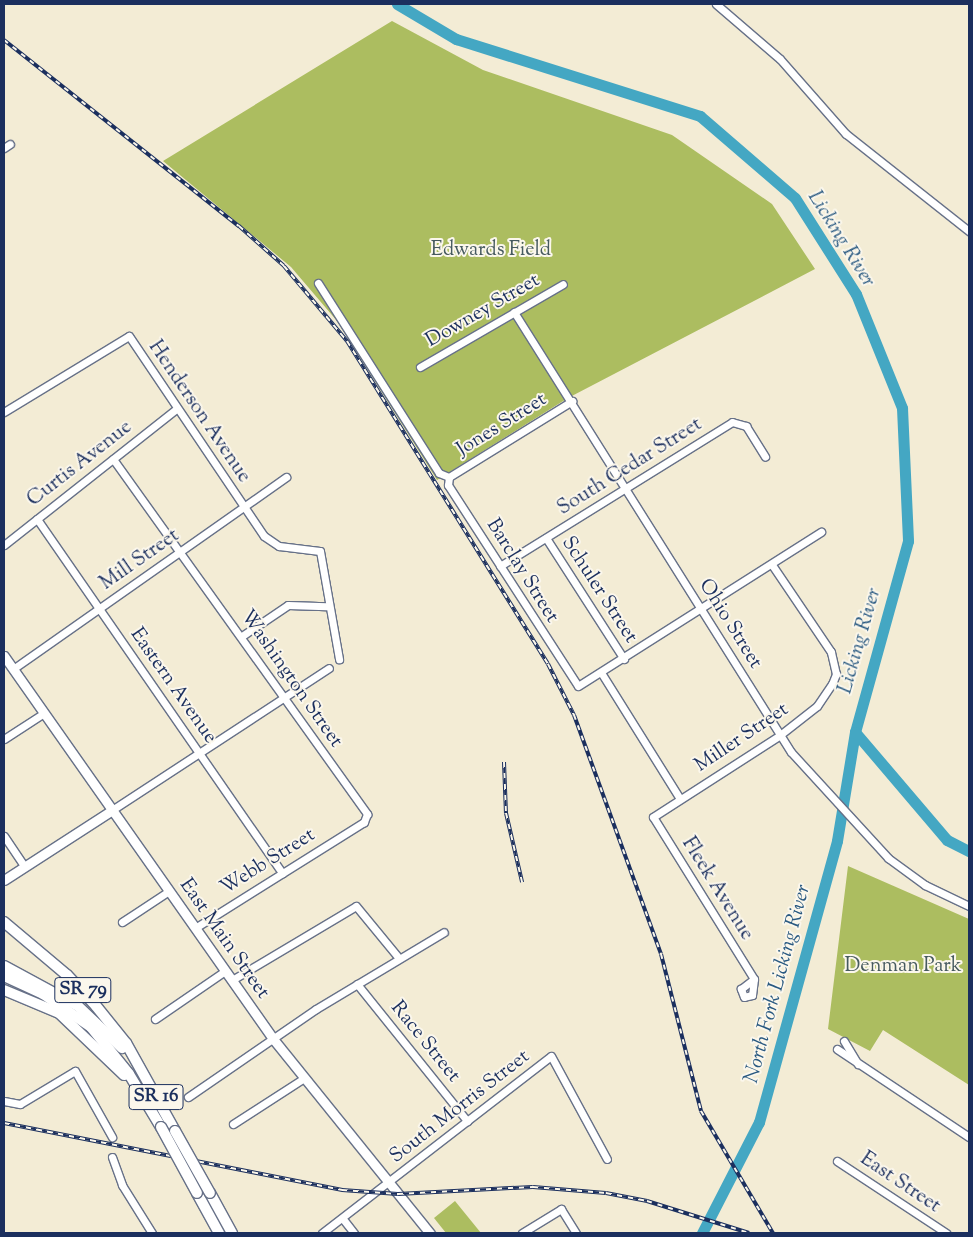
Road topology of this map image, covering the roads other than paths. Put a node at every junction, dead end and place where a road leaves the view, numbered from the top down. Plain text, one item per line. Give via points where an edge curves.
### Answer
1 (716, 4) edge
2 (969, 231) edge
3 (318, 283) dead end
4 (563, 284) dead end
5 (514, 312) junction
6 (420, 367) dead end
7 (572, 401) junction
8 (176, 409) junction
9 (4, 412) edge
10 (765, 457) dead end
11 (113, 459) junction
12 (286, 477) dead end
13 (449, 477) junction
14 (626, 488) junction
15 (244, 506) junction
16 (37, 518) junction
17 (821, 532) dead end
18 (546, 538) junction
19 (4, 545) edge
20 (179, 552) junction
21 (772, 565) junction
22 (500, 566) junction
23 (326, 606) junction
24 (99, 608) junction
25 (702, 610) junction
26 (242, 636) junction
27 (4, 656) edge
28 (339, 659) dead end
29 (624, 659) junction
30 (13, 668) junction
31 (329, 668) dead end
32 (602, 674) junction
33 (284, 698) junction
34 (44, 714) junction
35 (780, 735) junction
36 (4, 739) edge
37 (199, 753) junction
38 (680, 799) junction
39 (112, 810) junction
40 (653, 817) joint
41 (359, 824) joint
42 (4, 836) edge
43 (25, 867) junction
44 (282, 873) junction
45 (4, 880) edge
46 (169, 891) junction
47 (969, 906) edge
48 (4, 922) edge
49 (122, 922) dead end
50 (195, 928) junction
51 (444, 932) dead end
52 (398, 957) junction
53 (4, 966) edge
54 (225, 971) junction
55 (4, 976) edge
56 (754, 979) dead end
57 (232, 980) junction
58 (357, 984) junction
59 (4, 990) edge
60 (155, 1019) dead end
61 (274, 1040) junction
62 (844, 1042) dead end
63 (837, 1049) dead end
64 (136, 1064) junction
65 (858, 1064) junction
66 (304, 1078) junction
67 (139, 1090) junction
68 (188, 1097) dead end
69 (4, 1101) edge
70 (467, 1121) junction
71 (233, 1124) dead end
72 (112, 1137) dead end
73 (969, 1137) edge
74 (112, 1157) dead end
75 (607, 1159) dead end
76 (837, 1161) dead end
77 (389, 1183) junction
78 (343, 1219) junction
79 (152, 1233) edge
80 (219, 1233) edge
81 (232, 1233) edge
82 (322, 1233) edge
83 (354, 1233) edge
84 (430, 1233) edge
85 (522, 1233) edge
86 (576, 1233) edge
87 (946, 1233) edge

1 - 2 street via 780,58 846,134
3 - 13 street via 439,473
4 - 5 street, Downey Street
5 - 6 street, Downey Street
5 - 7 street, Ohio Street
7 - 13 street, Jones Street
7 - 14 street, Ohio Street
8 - 9 street, Henderson Avenue via 129,336
8 - 11 street, Curtis Avenue
8 - 15 street, Henderson Avenue
10 - 14 street, South Cedar Street via 746,426 732,422
11 - 16 street, Curtis Avenue
11 - 20 street, Washington Street
12 - 15 street, Mill Street
13 - 22 street, Barclay Street via 448,485
14 - 18 street, South Cedar Street
14 - 25 street, Ohio Street
15 - 20 street, Mill Street
15 - 23 street, Henderson Avenue via 264,536 279,546 320,551
16 - 19 street, Curtis Avenue
16 - 24 street, Eastern Avenue
17 - 21 street
18 - 22 street, South Cedar Street
18 - 29 street, Schuler Street
20 - 24 street, Mill Street
20 - 26 street, Washington Street
21 - 25 street
21 - 35 street, Miller Street via 831,652 836,674 817,706
22 - 32 street, Barclay Street via 572,682 582,686
23 - 26 street via 288,605
23 - 28 street
24 - 30 street, Mill Street
24 - 37 street, Eastern Avenue
25 - 29 street
25 - 35 street, Ohio Street
26 - 33 street, Washington Street
27 - 30 main road, East Main Street
29 - 32 street
30 - 34 main road, East Main Street
31 - 33 street
32 - 38 street
33 - 37 street
33 - 41 street, Washington Street via 366,811 366,819
34 - 36 street
34 - 39 main road, East Main Street
35 - 38 street, Miller Street
35 - 47 street, Ohio Street via 863,833 911,876
37 - 39 street
37 - 44 street, Eastern Avenue
38 - 40 street, Miller Street
39 - 43 main road
39 - 46 main road, East Main Street
40 - 56 street, Fleek Avenue
41 - 44 street, Webb Street
42 - 43 street
43 - 45 main road
44 - 50 street, Webb Street
46 - 49 street
46 - 50 main road, East Main Street
48 - 64 highway, SR 79 via 82,989 126,1043
50 - 54 main road, East Main Street
51 - 52 street
52 - 57 street via 358,906
52 - 58 street
53 - 64 highway, SR 16 via 78,1006
54 - 57 main road, East Main Street
54 - 60 street
55 - 67 highway, SR 16 via 43,994 91,1027
57 - 61 main road, East Main Street
58 - 61 street
58 - 70 street, Race Street
59 - 67 highway, SR 79 via 59,1013
61 - 66 main road, East Main Street
61 - 68 street
62 - 65 street
63 - 65 street
64 - 81 highway, SR 16, bridge
65 - 73 street
66 - 71 street
66 - 77 main road, East Main Street
67 - 80 highway, SR 16, bridge
69 - 72 street via 20,1104 75,1071
70 - 75 street, South Morris Street via 551,1056
70 - 77 street, South Morris Street
74 - 79 street via 122,1185
76 - 87 street, East Street
77 - 78 street, South Morris Street
77 - 84 main road, East Main Street
78 - 82 street, South Morris Street
78 - 83 street
85 - 86 street via 561,1209

